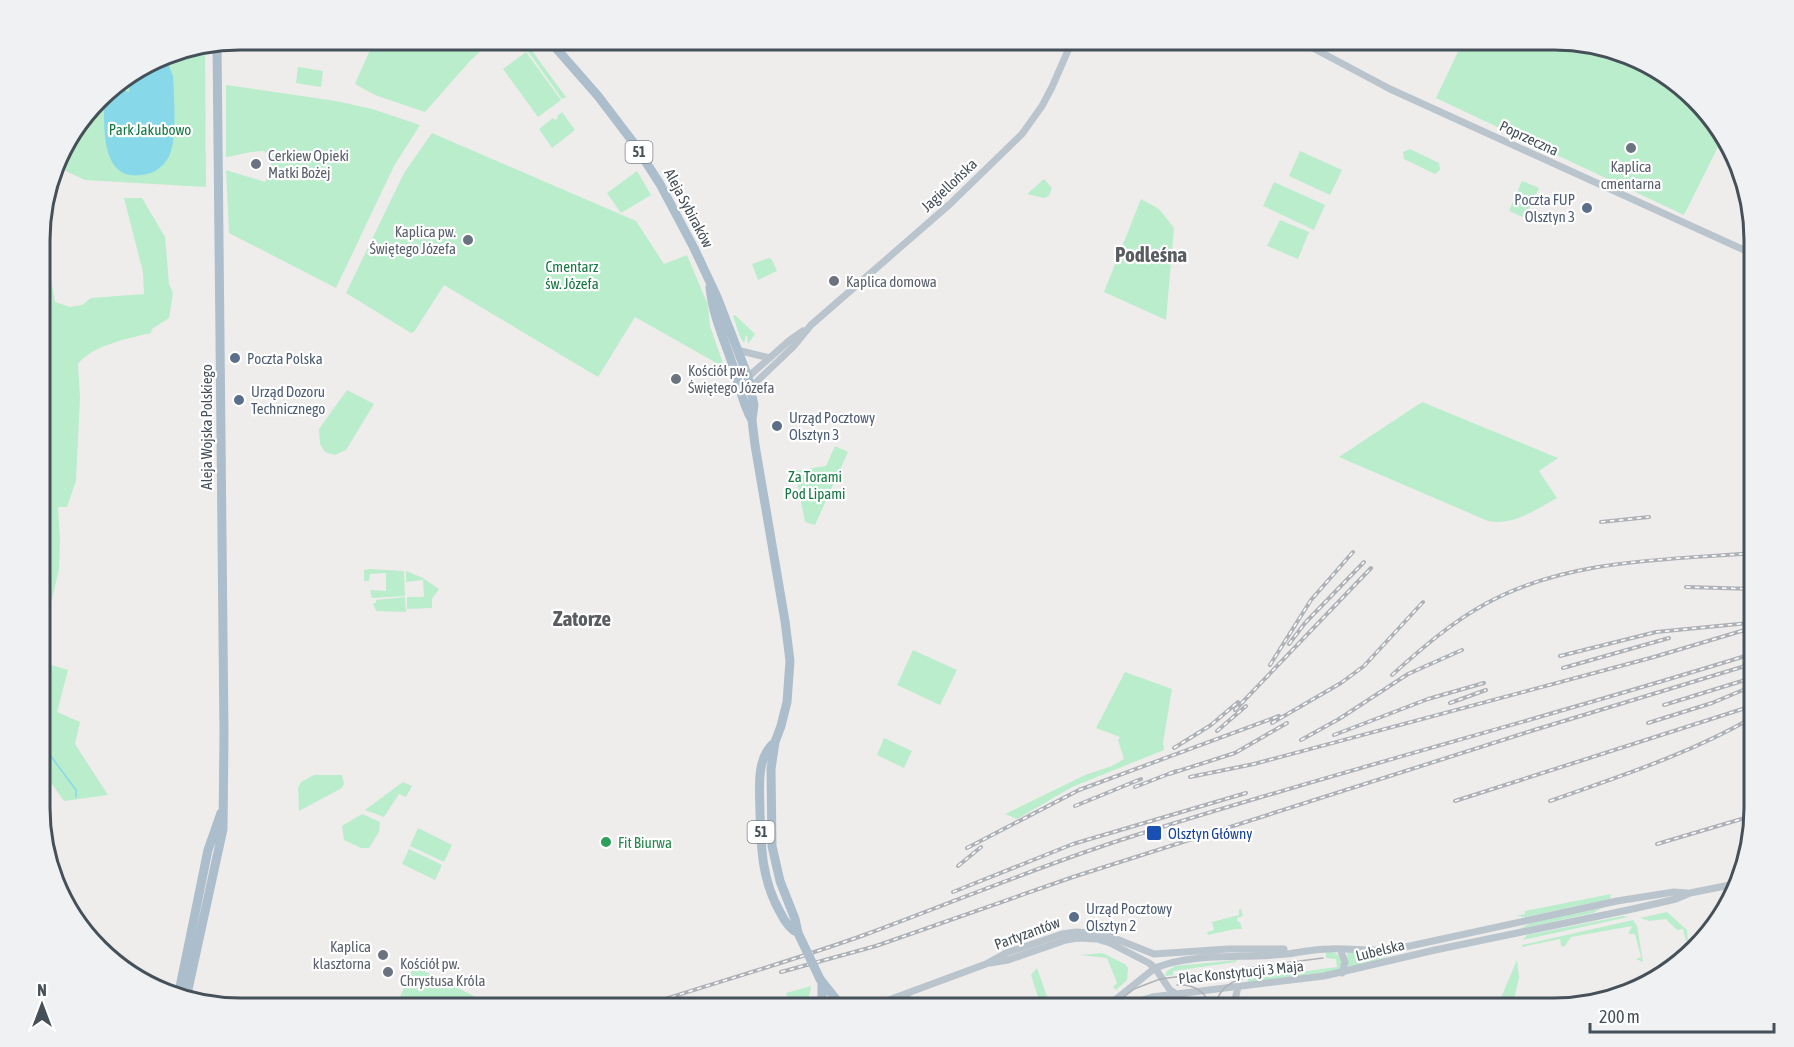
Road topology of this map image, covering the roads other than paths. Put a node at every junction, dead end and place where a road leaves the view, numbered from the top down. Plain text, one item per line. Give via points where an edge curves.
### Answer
1 (557, 50) edge
2 (1068, 50) edge
3 (1317, 50) edge
4 (217, 51) edge
5 (1744, 250) edge
6 (710, 282) junction
7 (811, 325) junction
8 (738, 350) junction
9 (770, 358) junction
10 (749, 382) junction
11 (752, 420) junction
12 (223, 810) junction
13 (1727, 886) edge
14 (1690, 893) junction
15 (1112, 940) junction
16 (1271, 949) junction
17 (1340, 949) junction
18 (1301, 951) junction
19 (1259, 955) junction
20 (1155, 968) junction
21 (1342, 973) junction
22 (821, 980) junction
23 (179, 987) edge
24 (1238, 987) junction
25 (913, 990) junction
26 (189, 991) edge
27 (1176, 994) junction
28 (904, 997) edge
29 (1118, 997) edge
30 (1155, 997) edge
31 (1181, 997) edge
32 (1236, 997) edge
33 (822, 998) edge
34 (835, 998) edge
35 (894, 998) edge

1 - 6 main road, Aleja Sybiraków / 51 via 633,142 660,184
2 - 7 street, Jagiellońska via 1052,87 1022,134 950,204
3 - 5 street, Poprzeczna via 1401,94
4 - 12 main road, Aleja Wojska Polskiego
6 - 8 main road, Aleja Sybiraków / 51
6 - 11 main road, Aleja Sybiraków / 51 via 716,320
7 - 9 street, Jagiellońska
7 - 10 street, Jagiellońska via 793,347
8 - 9 street
8 - 10 main road, Aleja Sybiraków / 51
9 - 10 street, Jagiellońska
10 - 11 main road, 51
11 - 22 main road, 51, bridge via 788,640 789,687 783,720 760,772 761,852 774,901 787,924 798,933
12 - 23 main road, Aleja Wojska Polskiego via 208,850
12 - 26 main road, Aleja Wojska Polskiego via 221,838
13 - 14 street, Lubelska
14 - 17 street, Lubelska via 1617,901 1396,949
14 - 21 street, Lubelska
15 - 16 street, Plac Konstytucji 3 Maja via 1158,955
15 - 20 street, Plac Konstytucji 3 Maja
15 - 25 street, Partyzantów via 1090,931 1066,933
16 - 18 street, Plac Konstytucji 3 Maja
16 - 19 street
17 - 18 street, Plac Konstytucji 3 Maja
17 - 21 street, Lubelska via 1345,962
18 - 19 street, Plac Konstytucji 3 Maja
19 - 20 street, Plac Konstytucji 3 Maja via 1202,959
20 - 27 street, Plac Konstytucji 3 Maja
20 - 29 street
21 - 24 street, Plac Konstytucji 3 Maja
22 - 33 main road, 51
22 - 34 main road, 51
24 - 27 street, Plac Konstytucji 3 Maja
24 - 32 street
25 - 28 street, Partyzantów
25 - 35 street, Partyzantów
27 - 30 street
27 - 31 street

